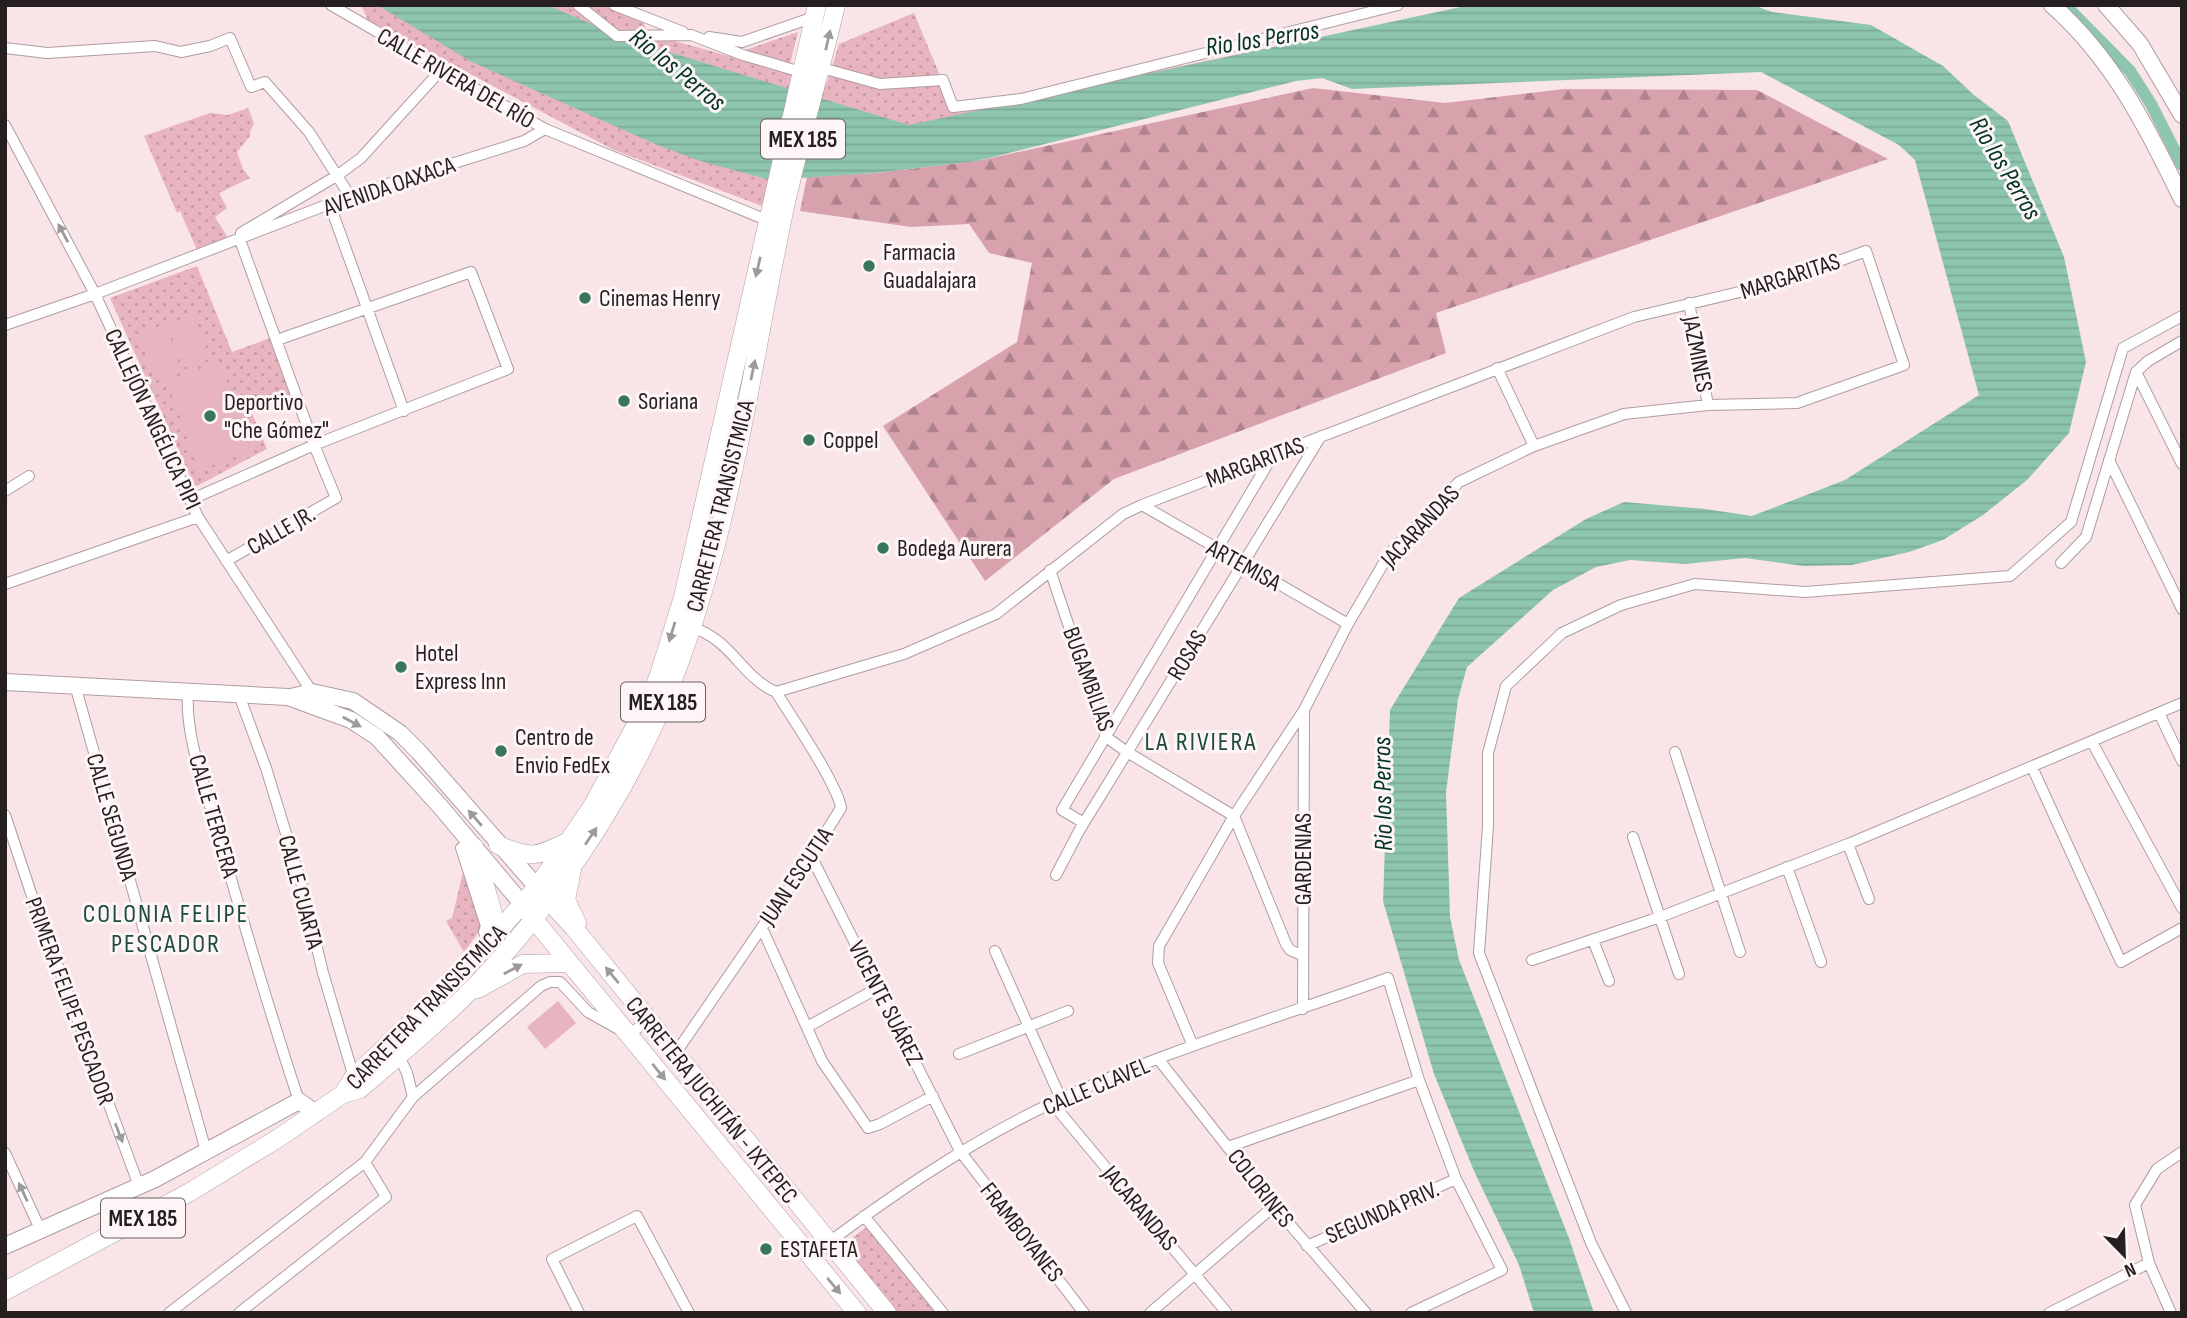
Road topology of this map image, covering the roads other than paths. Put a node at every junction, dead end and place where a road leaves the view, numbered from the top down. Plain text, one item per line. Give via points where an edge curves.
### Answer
1 (331, 5) edge
2 (579, 5) edge
3 (614, 5) edge
4 (836, 5) edge
5 (1398, 5) edge
6 (2052, 5) edge
7 (2106, 5) edge
8 (816, 11) edge
9 (691, 34) junction
10 (5, 48) edge
11 (441, 69) junction
12 (801, 72) junction
13 (2182, 115) edge
14 (5, 125) edge
15 (545, 129) junction
16 (338, 175) junction
17 (350, 196) junction
18 (2182, 199) edge
19 (779, 202) junction
20 (330, 205) junction
21 (769, 221) junction
22 (240, 240) junction
23 (1866, 251) joint
24 (95, 294) junction
25 (1689, 303) junction
26 (368, 307) junction
27 (2182, 316) edge
28 (5, 325) edge
29 (277, 340) junction
30 (2182, 341) edge
31 (1497, 368) junction
32 (2136, 372) junction
33 (1707, 405) junction
34 (404, 411) junction
35 (1321, 436) junction
36 (314, 445) junction
37 (1534, 446) junction
38 (1273, 455) junction
39 (2109, 460) junction
40 (2182, 464) edge
41 (29, 476) dead end
42 (5, 491) edge
43 (190, 500) junction
44 (1142, 505) junction
45 (198, 517) junction
46 (1217, 550) junction
47 (226, 561) junction
48 (2061, 563) dead end
49 (1242, 564) junction
50 (1050, 570) junction
51 (5, 584) edge
52 (2182, 608) edge
53 (1348, 624) junction
54 (691, 627) junction
55 (5, 682) edge
56 (75, 685) junction
57 (188, 692) junction
58 (776, 692) junction
59 (239, 695) junction
60 (313, 699) junction
61 (2182, 703) edge
62 (1304, 710) junction
63 (2159, 713) junction
64 (1106, 737) junction
65 (2092, 742) junction
66 (1127, 752) junction
67 (1675, 752) dead end
68 (2182, 761) edge
69 (2032, 767) junction
70 (5, 815) edge
71 (1234, 816) junction
72 (1084, 823) junction
73 (1633, 837) dead end
74 (567, 842) junction
75 (1848, 844) junction
76 (498, 845) junction
77 (467, 848) junction
78 (811, 856) junction
79 (574, 861) junction
80 (1787, 867) junction
81 (1056, 875) dead end
82 (542, 893) junction
83 (1722, 893) junction
84 (1869, 899) dead end
85 (2182, 908) edge
86 (528, 912) junction
87 (1660, 916) junction
88 (762, 928) junction
89 (2182, 928) edge
90 (1593, 940) junction
91 (587, 945) junction
92 (482, 951) junction
93 (995, 951) dead end
94 (1740, 952) dead end
95 (1302, 955) junction
96 (1532, 960) dead end
97 (1821, 962) dead end
98 (570, 963) junction
99 (1679, 974) dead end
100 (1609, 981) dead end
101 (878, 988) junction
102 (462, 998) junction
103 (1303, 1009) junction
104 (1068, 1011) dead end
105 (648, 1020) junction
106 (1029, 1026) junction
107 (807, 1027) junction
108 (629, 1035) junction
109 (1192, 1046) junction
110 (394, 1048) junction
111 (675, 1054) junction
112 (959, 1054) dead end
113 (1159, 1060) junction
114 (1419, 1080) junction
115 (352, 1087) junction
116 (933, 1096) junction
117 (413, 1097) junction
118 (299, 1101) junction
119 (1057, 1101) junction
120 (316, 1113) junction
121 (1228, 1147) junction
122 (206, 1151) junction
123 (960, 1151) junction
124 (2182, 1152) edge
125 (5, 1153) edge
126 (365, 1162) junction
127 (1456, 1179) junction
128 (139, 1186) junction
129 (1274, 1206) junction
130 (864, 1216) junction
131 (41, 1231) junction
132 (828, 1243) junction
133 (1307, 1246) junction
134 (5, 1247) edge
135 (2149, 1263) junction
136 (1195, 1273) junction
137 (5, 1291) edge
138 (2056, 1311) edge
139 (169, 1313) edge
140 (239, 1313) edge
141 (579, 1313) edge
142 (689, 1313) edge
143 (857, 1313) edge
144 (887, 1313) edge
145 (943, 1313) edge
146 (1084, 1313) edge
147 (1150, 1313) edge
148 (1227, 1313) edge
149 (1366, 1313) edge
150 (1411, 1313) edge
151 (1626, 1313) edge
152 (2171, 1313) edge

1 - 11 street, CALLE RIVERA DEL RÍO
2 - 9 street via 617,36
3 - 9 street
19 -> 4 main road, MEX 185 via 820,74
5 - 12 street via 1021,99 953,107 943,80 880,84 829,71
6 - 18 street via 2109,66
7 - 13 street via 2140,44
8 - 9 street via 742,42
8 - 12 main road, MEX 185
9 - 12 street
10 - 16 street via 47,53 155,47 181,52 230,38 251,87 265,82 309,132
11 - 15 street, CALLE RIVERA DEL RÍO
11 - 16 street via 361,158
12 - 19 main road, MEX 185
24 -> 14 street, CALLEJÓN ANGÉLICA PIPI
15 - 17 street, AVENIDA OAXACA via 524,141
15 - 21 street
16 - 17 street
16 - 22 street via 241,233
17 - 20 street, AVENIDA OAXACA
19 - 21 main road, CARRETERA TRANSISTMICA / MEX 185
54 -> 19 main road, CARRETERA TRANSISTMICA / MEX 185 via 716,546
20 - 22 street, AVENIDA OAXACA
20 - 26 street
21 -> 74 main road, CARRETERA TRANSISTMICA / MEX 185 via 682,597 659,675 593,805
22 - 24 street, AVENIDA OAXACA
22 - 29 street
23 - 25 street, MARGARITAS via 1782,282
23 - 33 street, JACARANDAS via 1905,365 1797,403
24 - 28 street, AVENIDA OAXACA
24 - 43 street, CALLEJÓN ANGÉLICA PIPI
25 - 31 street, MARGARITAS via 1634,317
25 - 33 street, JAZMINES
26 - 29 street
26 - 34 street
26 - 34 street via 471,272 508,369
27 - 151 street via 2123,348 2071,522 2010,576 1805,592 1695,584 1621,605 1562,634 1506,686 1488,753 1479,953 1591,1242
29 - 36 street
30 - 32 street
31 - 35 street, MARGARITAS
31 - 37 street
32 - 39 street
32 - 40 street
33 - 37 street, JACARANDAS via 1624,414
34 - 36 street
35 - 38 street, MARGARITAS
35 - 49 street, ROSAS
36 - 43 street
36 - 47 street, CALLE JR. via 336,498
37 - 53 street, JACARANDAS via 1459,482 1389,554
38 - 44 street, MARGARITAS
38 - 46 street, ROSAS
39 - 48 street via 2086,537
39 - 52 street
41 - 42 street
43 - 45 street, CALLEJÓN ANGÉLICA PIPI
44 - 46 street, ARTEMISA
44 - 50 street, MARGARITAS via 1123,514
45 - 47 street, CALLEJÓN ANGÉLICA PIPI
45 - 51 street
46 - 49 street, ARTEMISA
46 - 64 street, ROSAS
47 - 60 street, CALLEJÓN ANGÉLICA PIPI
49 - 53 street, ARTEMISA
49 - 66 street, ROSAS
50 - 58 street, MARGARITAS via 996,614 904,653
50 - 64 street, BUGAMBILIAS
53 - 62 street, JACARANDAS
54 - 58 street via 707,632 762,686
79 -> 54 main road, CARRETERA TRANSISTMICA / MEX 185 via 639,755
55 - 56 street
56 - 57 street
56 - 122 street, CALLE SEGUNDA
57 - 59 street
57 - 118 street, CALLE TERCERA via 186,716 263,993
58 - 78 street, JUAN ESCUTIA via 841,806
59 - 60 street
59 - 115 street, CALLE CUARTA via 303,889
76 -> 60 street via 400,733 353,701
60 -> 77 street via 377,737
61 - 63 street
62 - 71 street, JACARANDAS
62 - 95 street, GARDENIAS
63 - 65 street
63 - 68 street
64 - 66 street, BUGAMBILIAS
64 - 72 street, ROSAS via 1062,810
65 - 69 street
65 - 85 street
66 - 71 street, BUGAMBILIAS
66 - 72 street, ROSAS
67 - 83 street
69 - 75 street
69 - 89 street via 2121,962
70 -> 128 street, PRIMERA FELIPE PESCADOR
71 - 95 street via 1286,944
71 - 109 street, JACARANDAS via 1157,952
72 - 81 street, ROSAS
73 - 87 street
74 - 76 main road via 537,855
74 - 82 main road, CARRETERA TRANSISTMICA / MEX 185
75 - 80 street
75 - 84 street
76 - 82 street
77 - 86 street
77 - 92 main road via 494,917
78 - 88 street, JUAN ESCUTIA
78 - 101 street, VICENTE SUÁREZ
79 - 82 main road, CARRETERA TRANSISTMICA / MEX 185
79 - 91 main road via 566,900
80 - 83 street
80 - 97 street
82 - 86 main road, CARRETERA TRANSISTMICA / MEX 185
82 - 91 main road, CARRETERA JUCHITÁN - IXTEPEC
83 - 87 street
83 - 94 street
86 - 92 main road, CARRETERA TRANSISTMICA / MEX 185
86 - 98 main road, CARRETERA JUCHITÁN - IXTEPEC
86 - 102 main road, CARRETERA TRANSISTMICA / MEX 185
87 - 90 street
87 - 99 street
88 - 107 street
88 - 111 street, JUAN ESCUTIA
90 - 96 street
90 - 100 street
105 -> 91 main road, CARRETERA JUCHITÁN - IXTEPEC
92 - 110 main road, CARRETERA TRANSISTMICA / MEX 185
93 - 106 street, JACARANDAS
95 - 103 street, GARDENIAS
102 -> 98 main road via 523,964
98 - 108 main road, CARRETERA JUCHITÁN - IXTEPEC
101 - 107 street
101 - 116 street, VICENTE SUÁREZ
102 - 110 main road, CARRETERA TRANSISTMICA / MEX 185
103 - 109 street, CALLE CLAVEL
103 - 114 street, CALLE CLAVEL via 1388,978
104 - 106 street
105 - 108 street
105 - 111 main road, CARRETERA JUCHITÁN - IXTEPEC
106 - 112 street
106 - 119 street, JACARANDAS
107 - 116 street via 822,1061 868,1128
108 - 117 street via 588,1012 560,982 550,982
108 -> 143 main road, CARRETERA JUCHITÁN - IXTEPEC
109 - 113 street, CALLE CLAVEL
110 - 115 main road, CARRETERA TRANSISTMICA / MEX 185
110 - 117 street
111 - 132 main road, CARRETERA JUCHITÁN - IXTEPEC
113 - 119 street, CALLE CLAVEL
113 - 121 street, COLORINES
114 - 121 street
114 - 127 street
115 - 120 main road, MEX 185
116 - 123 street, VICENTE SUÁREZ
117 - 126 street
118 - 120 street
118 - 122 street
119 - 123 street, CALLE CLAVEL
119 - 136 street, JACARANDAS
120 - 137 main road, MEX 185 via 190,1192
121 - 129 street, COLORINES
122 - 128 street
123 - 130 street, CALLE CLAVEL
123 - 146 street, FRAMBOYANES
124 - 135 street via 2157,1169 2134,1205
131 -> 125 street
126 - 139 street
126 - 140 street via 386,1197
127 - 133 street, SEGUNDA PRIV.
127 - 150 street via 1502,1270
128 - 131 street
129 - 133 street, COLORINES
129 - 136 street
130 - 132 street, CALLE CLAVEL
130 - 145 street
131 - 134 street
132 - 144 main road, CARRETERA JUCHITÁN - IXTEPEC
133 - 149 street, COLORINES
135 - 138 street
135 - 152 street
136 - 147 street
136 - 148 street, JACARANDAS
141 - 142 street via 552,1259 637,1216

